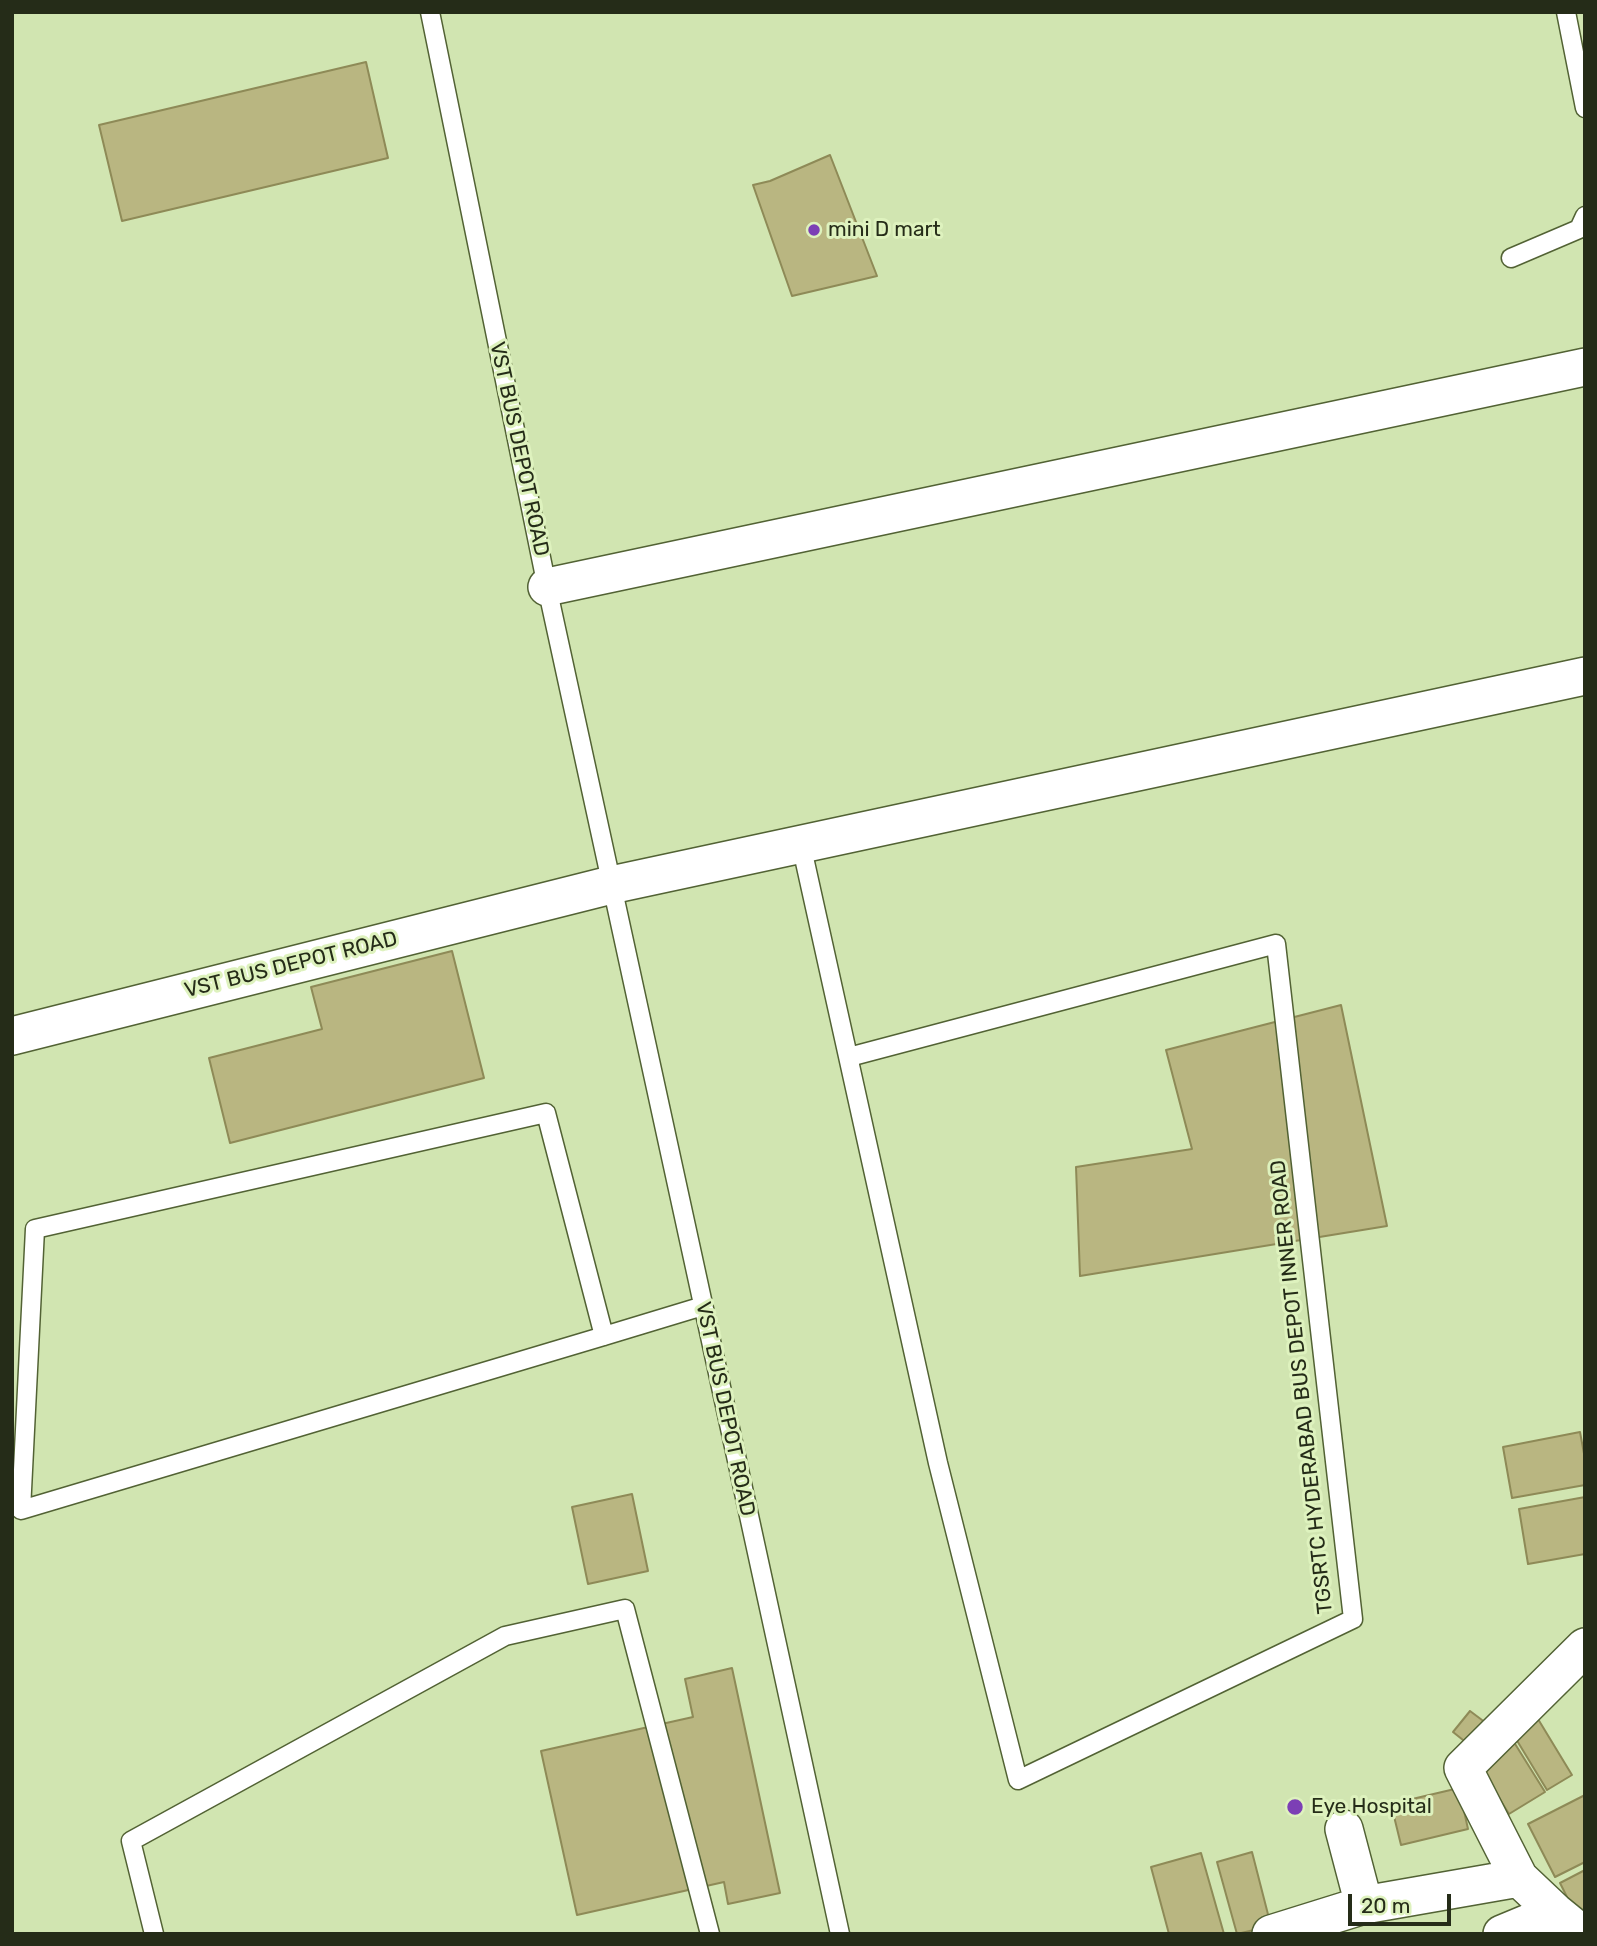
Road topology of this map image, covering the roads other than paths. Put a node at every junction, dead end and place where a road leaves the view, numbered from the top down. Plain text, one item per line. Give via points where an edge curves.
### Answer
1 (430, 12) edge
2 (1566, 12) edge
3 (1585, 108) edge
4 (1585, 216) edge
5 (1511, 258) dead end
6 (1585, 367) edge
7 (547, 587) junction
8 (1585, 676) edge
9 (801, 844) junction
10 (611, 885) junction
11 (12, 1036) edge
12 (849, 1057) junction
13 (703, 1306) junction
14 (604, 1336) junction
15 (1585, 1647) edge
16 (1344, 1829) dead end
17 (1519, 1878) junction
18 (1364, 1905) junction
19 (1576, 1927) edge
20 (154, 1934) edge
21 (710, 1934) edge
22 (839, 1934) edge
23 (1271, 1934) edge
24 (1502, 1934) edge

1 - 7 lane, VST BUS DEPOT ROAD
2 - 3 lane
4 - 5 lane via 1579,229
6 - 7 street
7 - 10 lane, VST BUS DEPOT ROAD
8 - 9 street
9 - 10 street
9 - 12 lane, TGSRTC HYDERABAD BUS DEPOT INNER ROAD
10 - 11 street, VST BUS DEPOT ROAD
10 - 13 lane, VST BUS DEPOT ROAD
12 - 12 lane, TGSRTC HYDERABAD BUS DEPOT INNER ROAD via 938,1463 1018,1780 1353,1619 1276,944
13 - 14 lane
13 - 22 lane, VST BUS DEPOT ROAD
14 - 14 lane via 577,1344 21,1510 35,1229 546,1114
15 - 17 street via 1464,1768
16 - 18 street
17 - 18 street
17 - 19 street
18 - 23 street
19 - 24 street
20 - 21 lane via 131,1841 505,1636 625,1609

